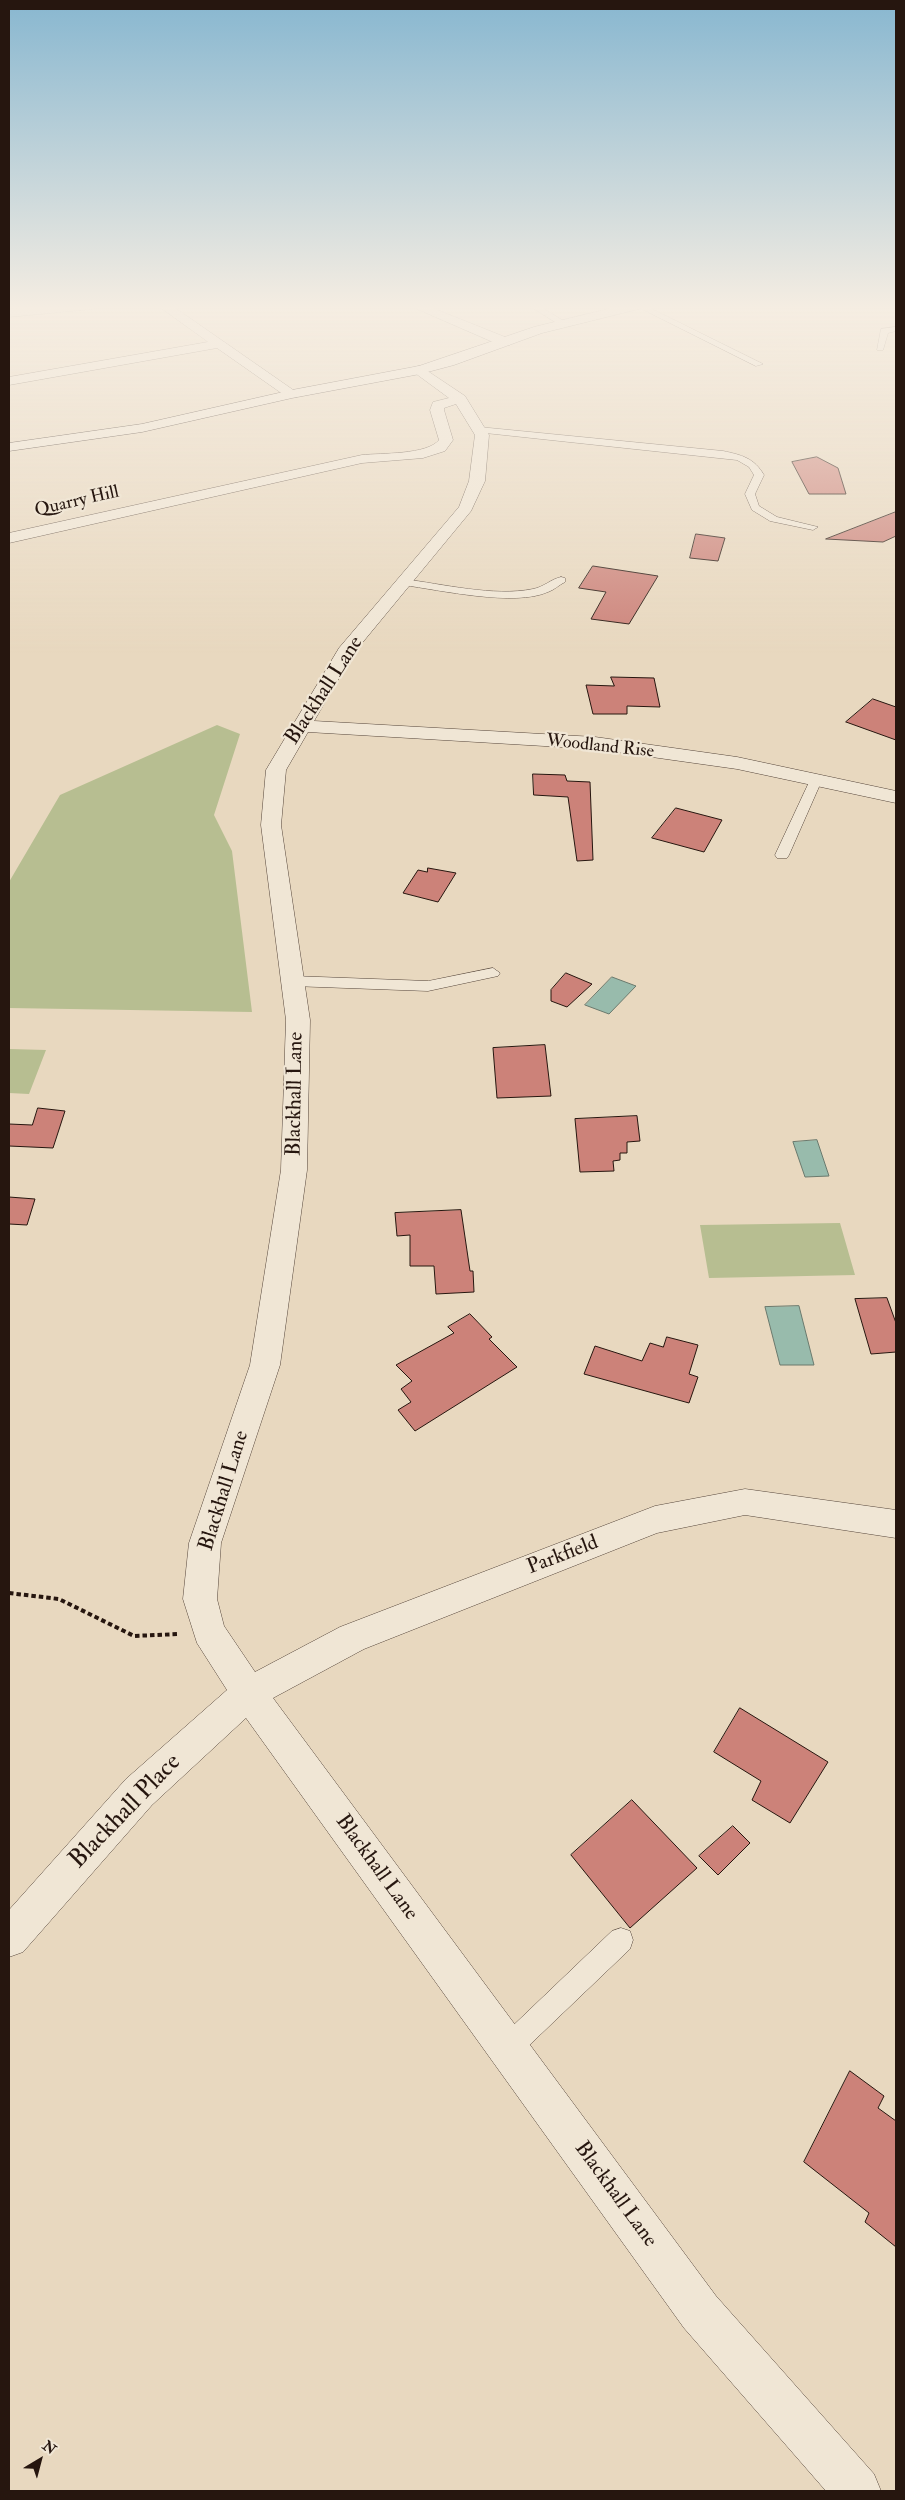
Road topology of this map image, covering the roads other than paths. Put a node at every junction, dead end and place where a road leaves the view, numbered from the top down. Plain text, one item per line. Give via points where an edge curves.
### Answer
1 (170, 422) edge
2 (440, 422) edge
3 (474, 422) edge
4 (479, 430) junction
5 (9, 447) edge
6 (813, 527) dead end
7 (9, 538) edge
8 (561, 580) dead end
9 (404, 582) junction
10 (300, 726) junction
11 (816, 780) junction
12 (896, 797) edge
13 (782, 855) dead end
14 (493, 973) dead end
15 (292, 981) junction
16 (896, 1524) edge
17 (250, 1693) junction
18 (9, 1938) edge
19 (621, 1940) dead end
20 (509, 2047) junction
21 (857, 2491) edge

1 - 5 street
2 - 7 street, Quarry Hill via 446,440 440,448 423,454 362,459
3 - 4 street, Blackhall Lane
4 - 6 lane via 746,459 754,464 759,475 750,494 755,508 774,519
4 - 9 street, Blackhall Lane via 482,435 477,481 466,508
8 - 9 lane via 544,590 528,593
9 - 10 street, Blackhall Lane via 345,652
10 - 11 street, Woodland Rise via 595,743 737,763
10 - 15 street, Blackhall Lane via 276,770 271,825
11 - 12 street, Woodland Rise
11 - 13 lane
14 - 15 lane via 428,986
15 - 17 street, Blackhall Lane via 298,1020 294,1170 265,1364 205,1543 200,1598 209,1632
16 - 17 street, Parkfield via 746,1502 655,1520 352,1638
17 - 18 street, Blackhall Place via 139,1792
17 - 20 street, Blackhall Lane
19 - 20 lane
20 - 21 street, Blackhall Lane via 700,2312

